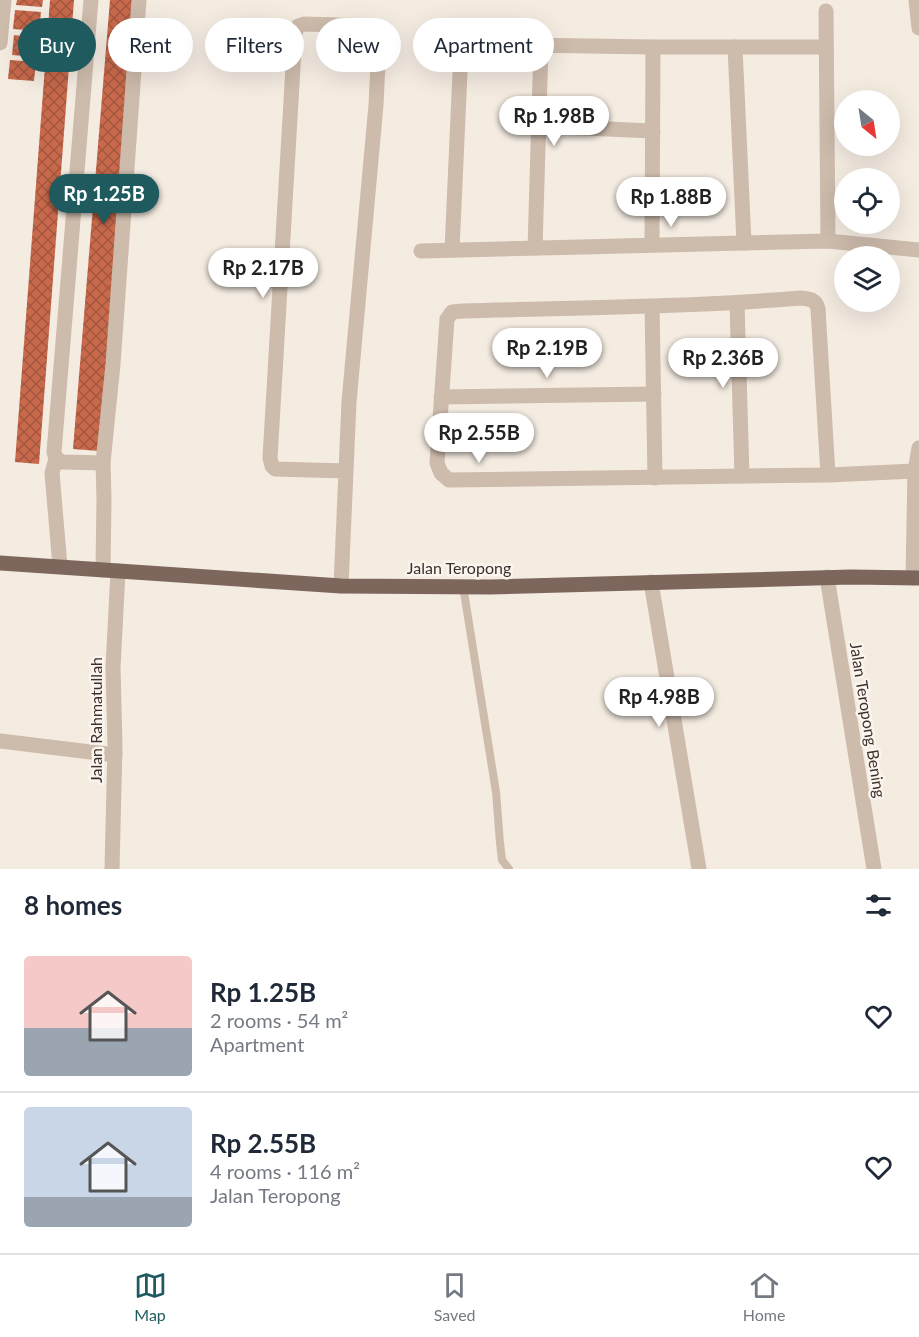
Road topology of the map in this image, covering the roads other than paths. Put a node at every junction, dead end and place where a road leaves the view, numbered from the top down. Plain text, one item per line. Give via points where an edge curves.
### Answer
1 (4, 0) edge
2 (91, 0) edge
3 (139, 0) edge
4 (825, 11) dead end
5 (0, 43) edge
6 (554, 46) edge
7 (653, 47) junction
8 (735, 47) junction
9 (826, 47) junction
10 (460, 72) edge
11 (540, 72) edge
12 (538, 126) junction
13 (653, 131) junction
14 (828, 241) junction
15 (744, 243) junction
16 (652, 244) junction
17 (535, 248) junction
18 (452, 250) junction
19 (919, 250) edge
20 (421, 251) dead end
21 (737, 303) junction
22 (652, 306) junction
23 (654, 394) junction
24 (441, 397) junction
25 (919, 448) edge
26 (56, 459) junction
27 (103, 464) junction
28 (346, 471) junction
29 (915, 471) junction
30 (828, 475) junction
31 (742, 476) junction
32 (655, 478) junction
33 (0, 563) edge
34 (60, 566) junction
35 (110, 571) junction
36 (827, 578) junction
37 (916, 578) edge
38 (651, 582) junction
39 (340, 586) junction
40 (463, 586) junction
41 (0, 741) edge
42 (115, 755) junction
43 (112, 869) edge
44 (509, 869) edge
45 (699, 869) edge
46 (874, 869) edge

1 - 5 street
2 - 26 street
3 - 27 street, Jalan Rahmatullah
4 - 9 street
6 - 7 street
7 - 8 street
7 - 13 street
8 - 9 street
8 - 15 street
9 - 14 street
10 - 18 street
11 - 12 street
12 - 13 street
12 - 17 street
13 - 16 street
14 - 15 street
14 - 19 street
15 - 16 street
16 - 17 street
17 - 18 street
18 - 20 street
21 - 22 street
21 - 30 street via 801,298 817,304
21 - 31 street
22 - 23 street
22 - 24 street via 452,312 447,319
23 - 24 street
23 - 32 street
24 - 32 street via 437,463 449,480
25 - 29 street
26 - 27 street
26 - 34 street via 52,473
27 - 35 street, Jalan Rahmatullah
28 - 28 street via 380,42 371,26 304,24 295,33 270,458 275,469
28 - 39 street
29 - 30 street
29 - 37 street
30 - 31 street
31 - 32 street
33 - 34 main road, Jalan Teropong
34 - 35 main road, Jalan Teropong
35 - 39 main road, Jalan Teropong
35 - 42 street, Jalan Rahmatullah
36 - 37 main road, Jalan Teropong
36 - 38 main road, Jalan Teropong
36 - 46 street, Jalan Teropong Bening
38 - 40 main road, Jalan Teropong
38 - 45 street
39 - 40 main road, Jalan Teropong
40 - 44 lane via 496,792 502,860
41 - 42 street
42 - 43 street, Jalan Rahmatullah

